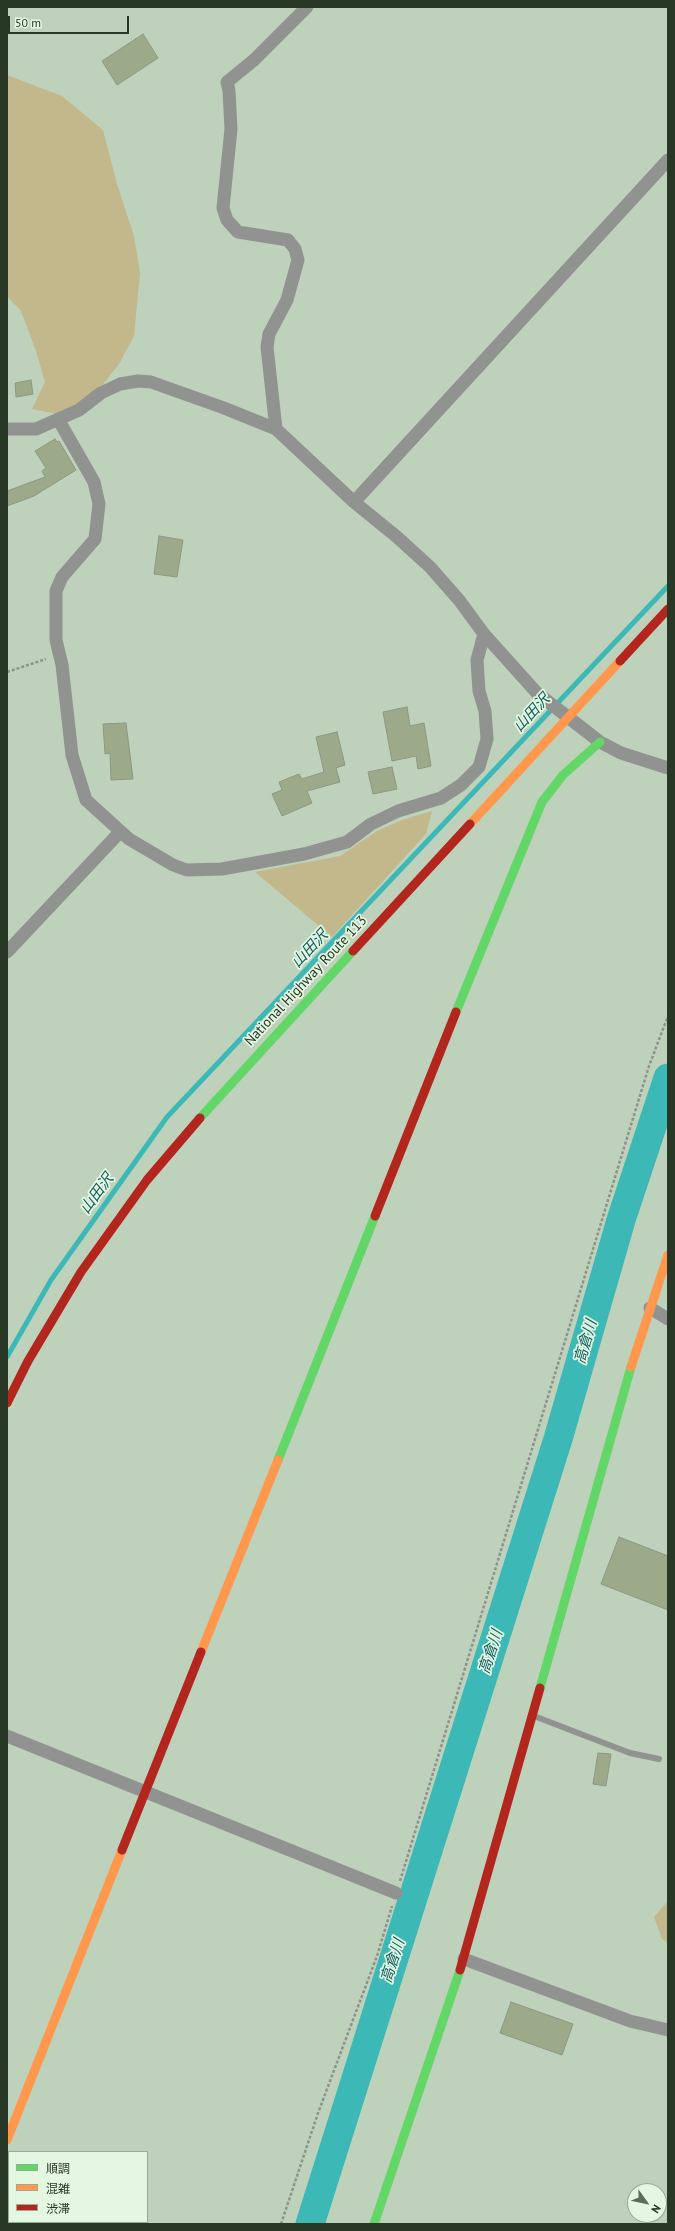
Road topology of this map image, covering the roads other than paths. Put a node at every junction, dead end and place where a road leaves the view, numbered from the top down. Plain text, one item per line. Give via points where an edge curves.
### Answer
1 (306, 7) edge
2 (668, 160) edge
3 (58, 418) junction
4 (7, 429) edge
5 (276, 429) junction
6 (354, 502) junction
7 (668, 609) edge
8 (484, 634) junction
9 (567, 718) junction
10 (600, 742) junction
11 (668, 768) edge
12 (120, 832) junction
13 (7, 952) edge
14 (668, 1255) edge
15 (650, 1308) junction
16 (668, 1319) edge
17 (7, 1403) edge
18 (533, 1715) junction
19 (7, 1736) edge
20 (659, 1759) dead end
21 (147, 1792) junction
22 (396, 1893) road end
23 (464, 1959) junction
24 (668, 2030) edge
25 (7, 2140) edge
26 (374, 2224) edge

1 - 5 street via 254,60 227,82 231,129 223,208 227,220 238,232 288,240 295,249 298,260 287,300 269,334 267,347
2 - 6 street
3 - 4 street via 36,429
3 - 5 street via 79,410 101,393 120,384 138,381 151,382
3 - 12 street via 94,482 99,504 96,539 62,578 56,591 55,616 72,755 86,800
5 - 6 street
6 - 8 street via 430,567 460,600
7 - 9 main road, National Highway Route 113
8 - 9 street via 537,693
8 - 12 street via 477,660 479,691 486,711 487,724 484,754 479,767 461,785 441,798 398,811 371,824 347,842 304,854 222,869 187,870 173,866
9 - 10 street
9 - 17 main road, National Highway Route 113 via 218,1097 147,1180 81,1272 28,1361
10 - 11 street via 621,753
10 - 21 main road via 563,775 539,809
12 - 13 street
14 - 15 main road
15 - 16 street
15 - 18 main road via 637,1345
18 - 20 lane via 630,1753
18 - 23 main road
19 - 21 street
21 - 22 street
21 - 25 main road
23 - 24 street via 616,2016
23 - 26 main road

